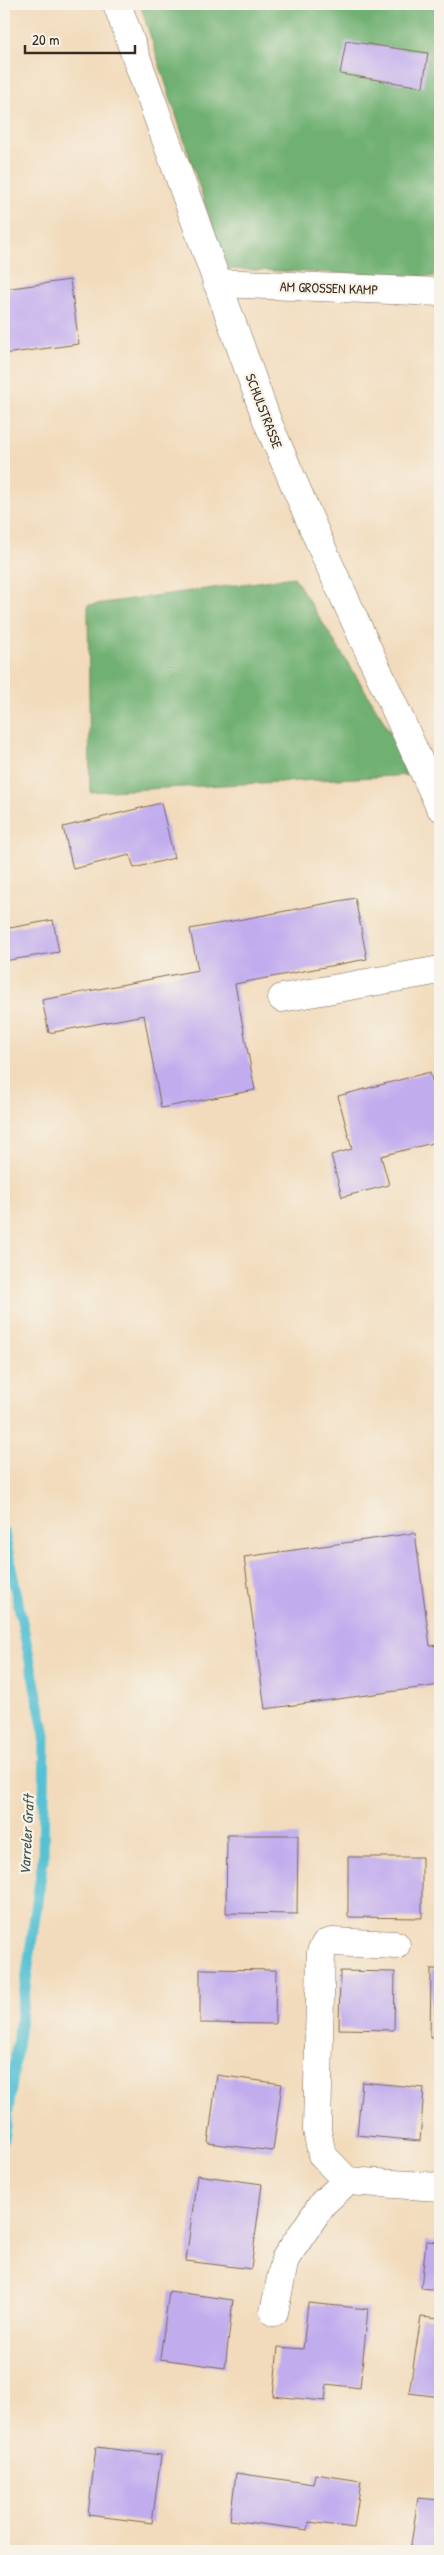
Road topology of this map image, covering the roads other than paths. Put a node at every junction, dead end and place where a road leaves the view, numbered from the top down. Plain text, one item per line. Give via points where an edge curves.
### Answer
1 (117, 4) edge
2 (217, 283) junction
3 (440, 292) edge
4 (440, 807) edge
5 (440, 970) edge
6 (282, 998) dead end
7 (396, 1945) dead end
8 (347, 2181) junction
9 (440, 2187) edge
10 (274, 2312) dead end

1 - 2 street, SCHULSTRASSE
2 - 3 street, AM GROSSEN KAMP
2 - 4 street, SCHULSTRASSE via 268,423
5 - 6 street
7 - 8 street via 332,1942 325,1944 321,1952 317,2130 322,2155
8 - 9 street
8 - 10 street via 323,2203 286,2259

